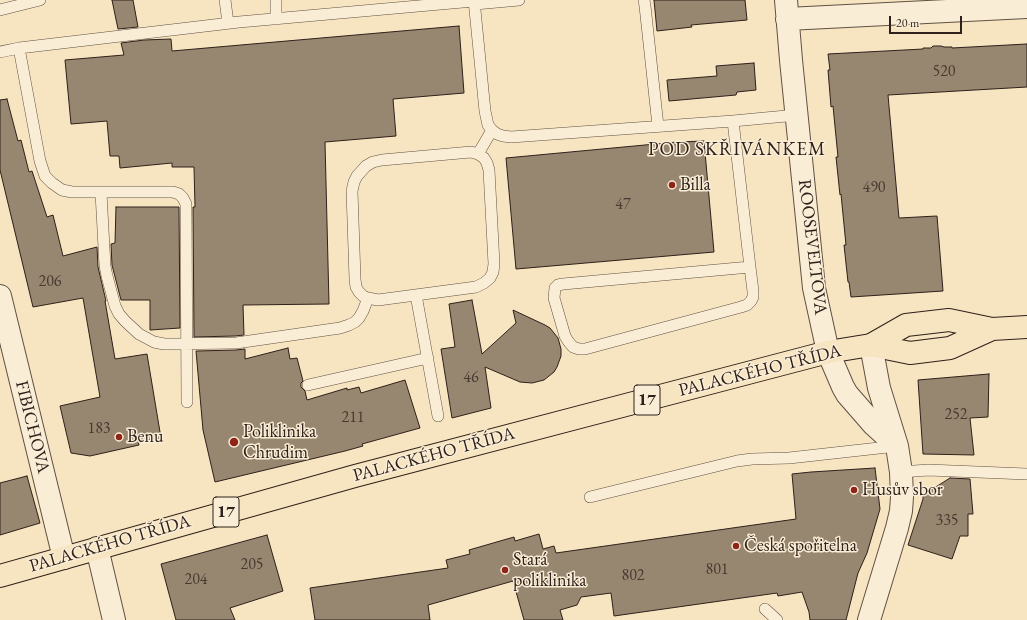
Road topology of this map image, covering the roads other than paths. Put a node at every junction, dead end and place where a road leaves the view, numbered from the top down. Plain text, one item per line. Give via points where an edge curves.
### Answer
1 (40, 0) edge
2 (225, 0) edge
3 (276, 0) edge
4 (519, 0) edge
5 (644, 0) edge
6 (475, 2) edge
7 (985, 4) edge
8 (1027, 7) edge
9 (0, 10) edge
10 (787, 10) edge
11 (276, 19) junction
12 (228, 23) junction
13 (19, 48) junction
14 (0, 52) edge
15 (797, 115) junction
16 (733, 121) junction
17 (658, 126) junction
18 (492, 130) junction
19 (478, 154) junction
20 (101, 193) junction
21 (750, 266) junction
22 (416, 295) junction
23 (0, 296) edge
24 (368, 298) junction
25 (1027, 327) edge
26 (187, 344) junction
27 (871, 346) junction
28 (828, 352) junction
29 (428, 358) junction
30 (308, 385) dead end
31 (187, 402) dead end
32 (438, 416) dead end
33 (897, 446) junction
34 (901, 472) junction
35 (1027, 474) edge
36 (590, 497) dead end
37 (97, 548) junction
38 (64, 558) junction
39 (0, 576) edge
40 (765, 609) dead end
41 (114, 620) edge
42 (777, 620) edge
43 (869, 620) edge

1 - 9 lane
2 - 12 lane
3 - 11 lane
4 - 6 lane
5 - 17 lane
6 - 11 lane
6 - 18 lane via 485,111 488,125
7 - 8 street
7 - 10 street
10 - 15 street, ROOSEVELTOVA
11 - 12 lane
12 - 13 lane
13 - 14 lane
13 - 20 lane via 45,176 62,190
15 - 16 lane
15 - 28 street, ROOSEVELTOVA via 814,288
16 - 17 lane
16 - 21 lane
17 - 18 lane via 511,137
18 - 19 lane
19 - 22 lane via 488,163 489,170 493,272 490,278 476,287
19 - 24 lane via 471,152 382,160 373,162 361,171 352,191 355,279 359,292
20 - 26 lane via 105,266 119,314 139,334 154,342
20 - 26 lane via 173,192 183,198 186,204
21 - 21 lane via 753,297 747,305 580,349 573,347 568,341 554,298 555,288 563,284
22 - 24 lane via 378,300
22 - 29 lane
23 - 38 street, FIBICHOVA
24 - 26 lane via 359,318 340,328 248,342
25 - 27 main road, PALACKÉHO TŘÍDA / 17 via 992,329 944,349 910,353
26 - 31 lane
27 - 28 main road, PALACKÉHO TŘÍDA / 17
27 - 33 street via 881,393
28 - 33 street, ROOSEVELTOVA via 847,394 874,425
28 - 37 main road, PALACKÉHO TŘÍDA / 17 via 355,476
29 - 30 lane
29 - 32 lane
33 - 34 street
33 - 36 lane via 738,461
34 - 35 lane via 928,470
34 - 43 street via 901,511
37 - 38 main road, PALACKÉHO TŘÍDA / 17
37 - 41 street
38 - 39 main road, PALACKÉHO TŘÍDA / 17
40 - 42 lane

